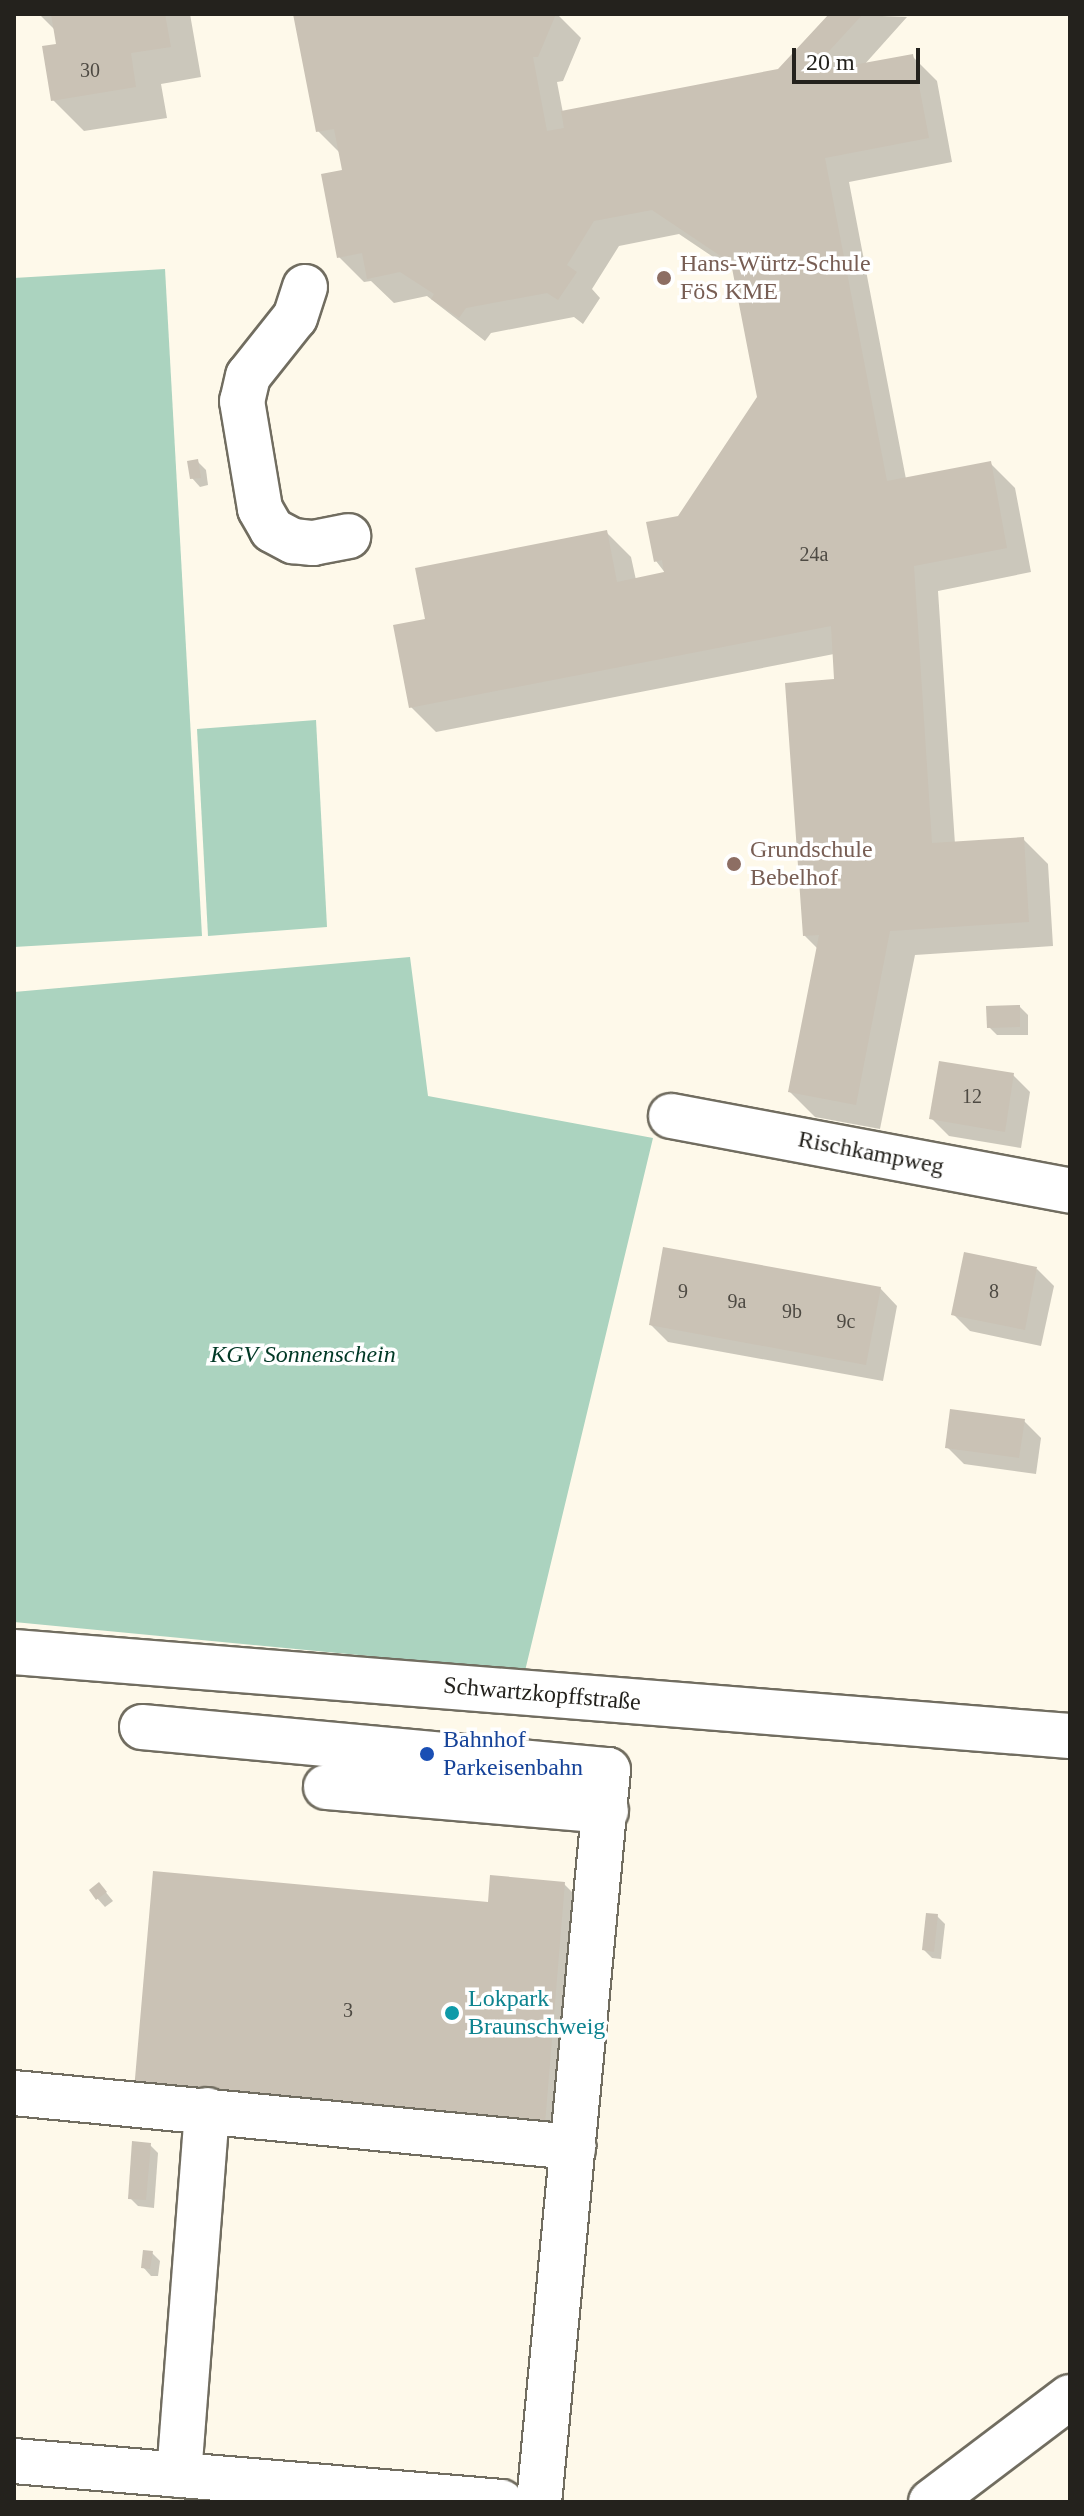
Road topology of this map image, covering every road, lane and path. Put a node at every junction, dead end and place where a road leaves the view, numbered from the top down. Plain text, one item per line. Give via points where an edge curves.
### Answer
1 (305, 287) dead end
2 (348, 536) dead end
3 (671, 1116) dead end
4 (1070, 1191) edge
5 (14, 1652) edge
6 (142, 1727) dead end
7 (1070, 1736) edge
8 (326, 1787) dead end
9 (606, 1811) junction
10 (14, 2093) edge
11 (207, 2110) junction
12 (573, 2147) junction
13 (1070, 2397) edge
14 (14, 2461) edge
15 (179, 2475) junction
16 (501, 2502) edge
17 (539, 2502) edge
18 (931, 2502) edge

1 - 2 street via 295,317 248,376 242,401 260,509 272,530 293,541
3 - 4 street, Rischkampweg
5 - 7 street, Schwartzkopffstraße
6 - 9 street via 608,1770
8 - 9 street
9 - 12 street
10 - 11 street
11 - 12 street
11 - 15 street
12 - 17 street
13 - 18 street
14 - 15 street
15 - 16 street

